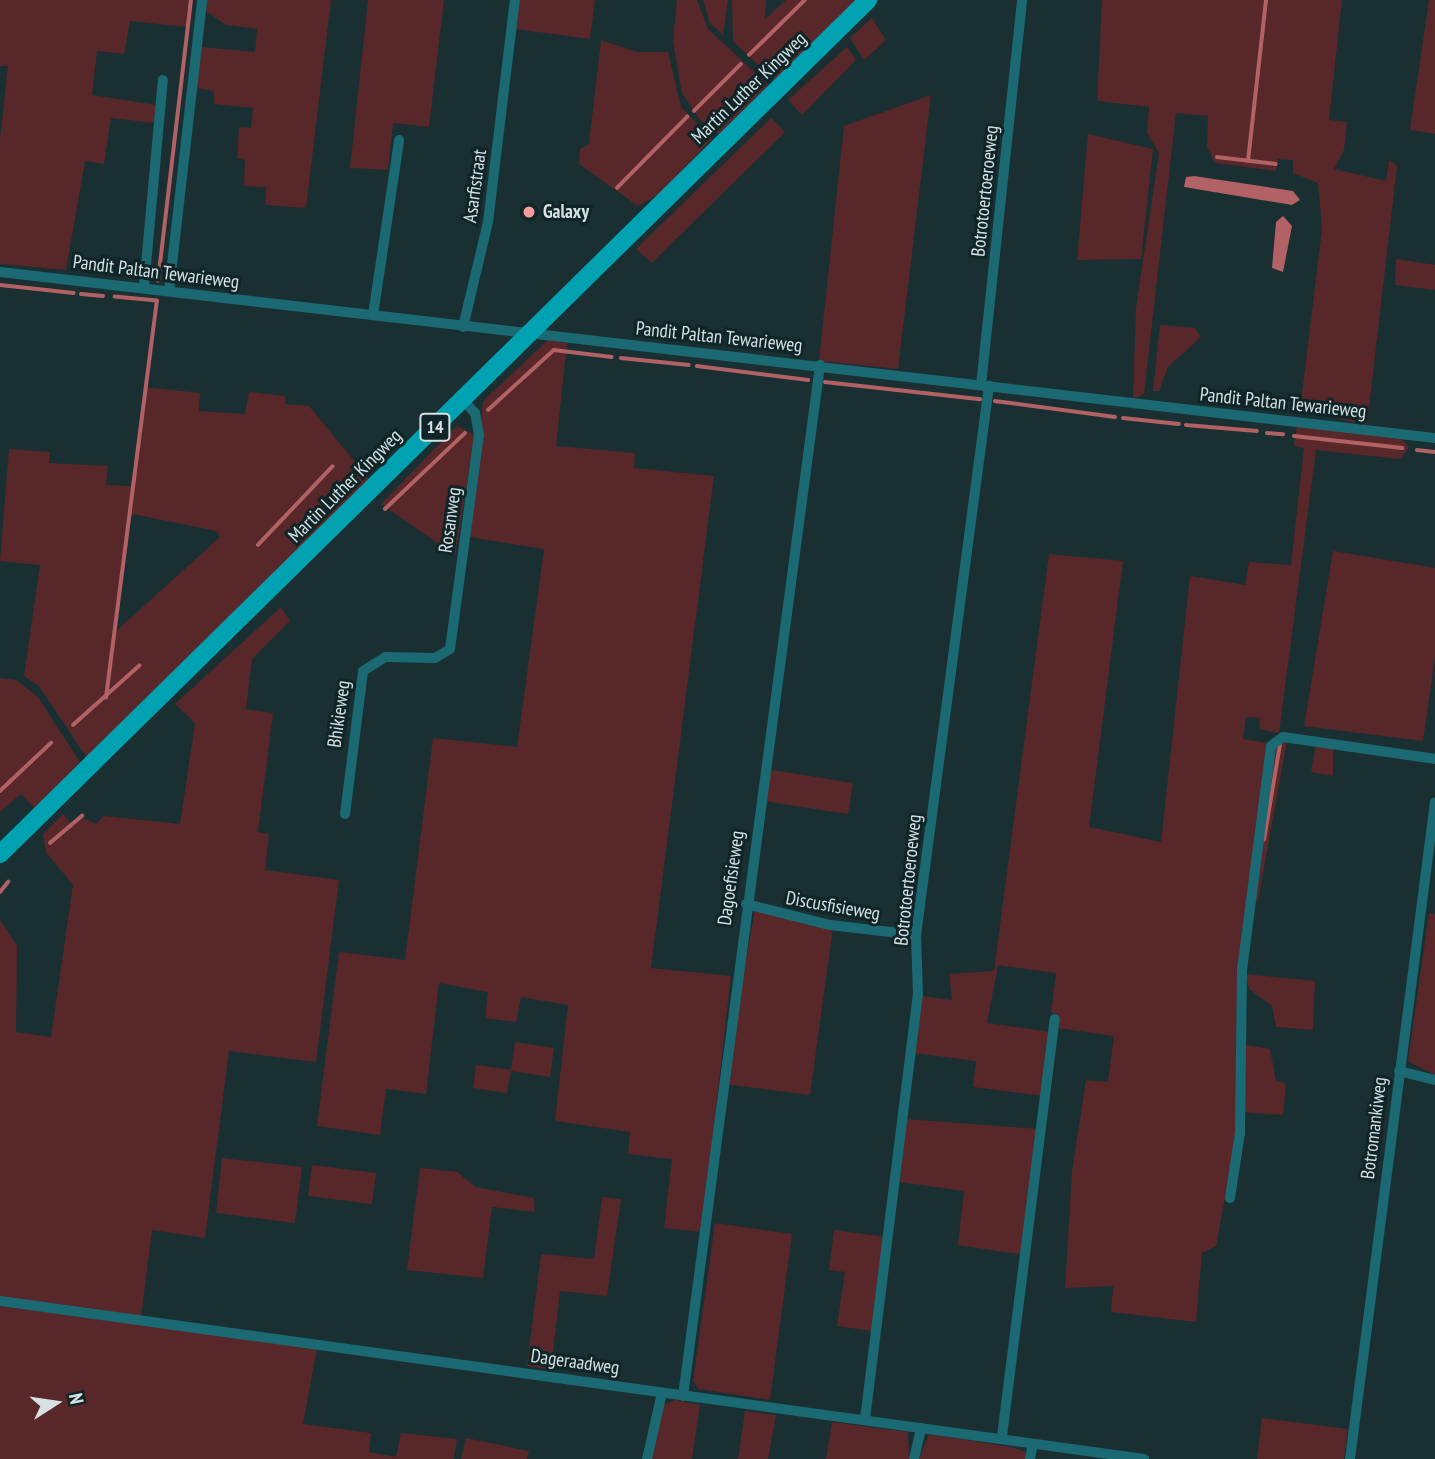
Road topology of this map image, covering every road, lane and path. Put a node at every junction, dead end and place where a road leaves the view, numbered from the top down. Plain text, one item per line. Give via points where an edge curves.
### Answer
1 (202, 0) edge
2 (515, 0) edge
3 (869, 0) edge
4 (1023, 0) edge
5 (163, 80) dead end
6 (399, 140) dead end
7 (0, 272) edge
8 (144, 287) junction
9 (169, 291) junction
10 (373, 315) junction
11 (463, 327) junction
12 (527, 335) junction
13 (820, 365) junction
14 (985, 386) junction
15 (463, 400) junction
16 (1435, 438) edge
17 (450, 649) joint
18 (1435, 758) edge
19 (1435, 802) edge
20 (345, 814) dead end
21 (0, 854) edge
22 (746, 904) junction
23 (916, 935) junction
24 (1055, 1019) dead end
25 (1399, 1071) junction
26 (1435, 1080) edge
27 (1230, 1198) dead end
28 (0, 1301) edge
29 (662, 1393) junction
30 (683, 1396) junction
31 (865, 1419) junction
32 (921, 1428) junction
33 (1002, 1436) junction
34 (1033, 1444) junction
35 (647, 1459) edge
36 (914, 1459) edge
37 (1030, 1459) edge
38 (1144, 1459) edge
39 (1350, 1459) edge

1 - 9 street
2 - 11 street, Asarfistraat via 488,222
3 - 12 main road, Martin Luther Kingweg / 14
4 - 14 street, Botrotoertoeroeweg
5 - 8 street
6 - 10 street
7 - 8 street, Pandit Paltan Tewarieweg
8 - 9 street, Pandit Paltan Tewarieweg
9 - 10 street, Pandit Paltan Tewarieweg
10 - 11 street, Pandit Paltan Tewarieweg
11 - 12 street, Pandit Paltan Tewarieweg
12 - 13 street, Pandit Paltan Tewarieweg
12 - 15 main road, Martin Luther Kingweg / 14
13 - 14 street, Pandit Paltan Tewarieweg
13 - 22 street, Dagoefisieweg
14 - 16 street, Pandit Paltan Tewarieweg
14 - 23 street, Botrotoertoeroeweg
15 - 17 street, Rosanweg via 475,413 479,435
15 - 21 main road, Martin Luther Kingweg / 14
17 - 20 street, Bhikieweg via 435,658 385,657 363,671
18 - 27 street via 1283,737 1270,746 1242,970 1240,1133
19 - 25 street, Botromankiweg
22 - 23 street, Discusfisieweg via 830,925
22 - 30 street, Dagoefisieweg via 715,1131 709,1231
23 - 31 street, Botrotoertoeroeweg via 918,995
24 - 33 street
25 - 26 street
25 - 39 street, Botromankiweg
28 - 29 street, Dageraadweg
29 - 30 street, Dageraadweg
29 - 35 street
30 - 31 street, Dageraadweg
31 - 32 street, Dageraadweg
32 - 33 street, Dageraadweg
32 - 36 street
33 - 34 street, Dageraadweg
34 - 37 street
34 - 38 street, Dageraadweg

